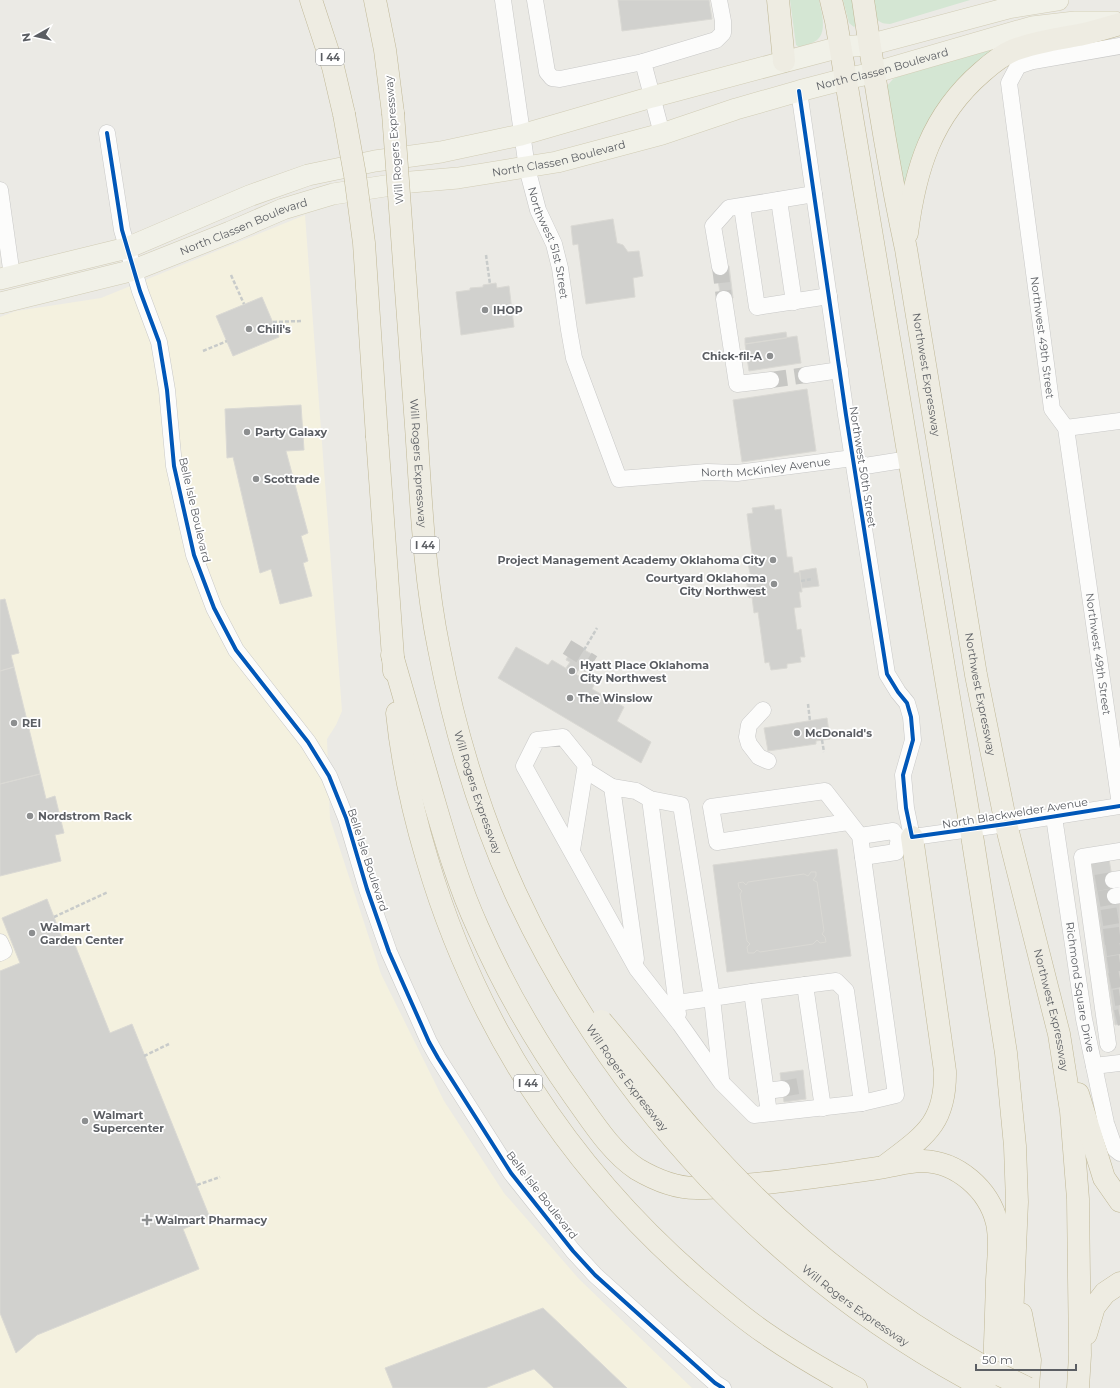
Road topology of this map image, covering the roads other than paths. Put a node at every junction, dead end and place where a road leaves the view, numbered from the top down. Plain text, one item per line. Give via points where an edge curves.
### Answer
1 (311, 0) edge
2 (375, 0) edge
3 (503, 0) edge
4 (536, 0) edge
5 (719, 0) edge
6 (778, 0) edge
7 (831, 0) edge
8 (863, 0) edge
9 (1058, 0) edge
10 (1120, 23) edge
11 (869, 45) junction
12 (1120, 46) edge
13 (840, 47) junction
14 (643, 62) junction
15 (784, 62) junction
16 (873, 73) junction
17 (845, 79) junction
18 (799, 91) junction
19 (652, 97) junction
20 (107, 133) dead end
21 (662, 134) junction
22 (521, 135) junction
23 (527, 168) junction
24 (0, 190) edge
25 (814, 194) junction
26 (779, 200) junction
27 (742, 207) junction
28 (127, 248) junction
29 (906, 248) junction
30 (720, 267) tunnel mouth
31 (134, 270) junction
32 (6, 277) edge
33 (829, 296) junction
34 (724, 299) tunnel mouth
35 (794, 302) junction
36 (0, 303) edge
37 (840, 370) junction
38 (806, 375) tunnel mouth
39 (771, 380) tunnel mouth
40 (1120, 421) edge
41 (1066, 428) junction
42 (853, 458) junction
43 (909, 459) junction
44 (619, 479) joint
45 (392, 656) junction
46 (763, 710) dead end
47 (768, 761) dead end
48 (584, 763) dead end
49 (612, 787) junction
50 (650, 799) junction
51 (1120, 805) edge
52 (1054, 817) junction
53 (848, 822) junction
54 (1006, 824) junction
55 (971, 829) junction
56 (860, 836) junction
57 (905, 838) junction
58 (572, 850) junction
59 (1120, 851) edge
60 (863, 857) junction
61 (0, 942) edge
62 (1073, 942) junction
63 (1099, 944) junction
64 (0, 953) edge
65 (548, 957) junction
66 (637, 969) junction
67 (805, 986) junction
68 (752, 992) junction
69 (712, 998) junction
70 (677, 1003) junction
71 (680, 1024) junction
72 (1059, 1034) junction
73 (1114, 1043) edge
74 (1090, 1046) junction
75 (1120, 1063) edge
76 (1094, 1066) junction
77 (721, 1082) junction
78 (782, 1089) tunnel mouth
79 (766, 1091) junction
80 (862, 1103) junction
81 (823, 1108) junction
82 (769, 1113) junction
83 (1115, 1130) edge
84 (1120, 1153) edge
85 (882, 1168) junction
86 (1120, 1201) edge
87 (1120, 1283) edge
88 (1080, 1355) junction
89 (1012, 1361) junction
90 (718, 1386) edge
91 (856, 1388) edge
92 (985, 1388) edge
93 (992, 1388) edge
94 (1009, 1388) edge
95 (1027, 1388) edge
96 (1078, 1388) edge

1 - 45 highway, I 44, bridge via 333,67 344,114 364,244
2 - 65 highway, Will Rogers Expressway / I 44, bridge via 385,50 393,113 422,518 438,647 457,729 483,812 515,891
3 - 22 street, Northwest 51st Street
4 - 14 street via 547,72 552,78 560,80
5 - 14 street via 723,33 716,40
6 - 15 highway
7 - 13 highway
8 - 11 highway, Northwest Expressway
9 - 11 main road via 1008,8
10 - 16 main road, North Classen Boulevard via 1075,22 1032,27
10 - 29 highway via 1078,35 1034,43 1012,51 972,80 942,118 919,168 911,203
11 - 13 main road
11 - 16 highway, Northwest Expressway
12 - 41 street, Northwest 49th Street via 1033,61 1018,66 1009,83 1052,409
13 - 15 main road
13 - 17 highway
14 - 19 street
15 - 19 main road
16 - 17 main road, North Classen Boulevard
16 - 29 highway, Northwest Expressway via 894,197
17 - 18 main road, North Classen Boulevard
17 - 43 highway
18 - 21 main road, North Classen Boulevard
18 - 25 street, Northwest 50th Street
19 - 21 street
19 - 22 main road
20 - 28 street, Belle Isle Boulevard
21 - 23 main road, North Classen Boulevard
22 - 23 street, Northwest 51st Street
22 - 28 main road via 308,175 249,196
23 - 31 main road, North Classen Boulevard via 334,194 283,208
23 - 44 street, Northwest 51st Street via 538,210 554,244 560,268 574,358
24 - 32 street
25 - 26 street
25 - 33 street, Northwest 50th Street
26 - 27 street
26 - 35 street
27 - 30 street via 729,208 713,226
27 - 35 street via 757,307
28 - 31 street, Belle Isle Boulevard
28 - 32 main road
29 - 54 highway, Northwest Expressway via 976,675
31 - 36 main road, North Classen Boulevard
31 - 90 street, Belle Isle Boulevard via 158,342 167,390 174,466 194,555 214,608 236,650 308,742 329,776 346,818 367,890 389,952 429,1042 511,1173 573,1250 595,1275
33 - 35 street
33 - 37 street, Northwest 50th Street
34 - 39 street via 737,384
37 - 38 street
37 - 42 street, Northwest 50th Street
40 - 41 street
41 - 51 street, Northwest 49th Street
42 - 43 street, North McKinley Avenue via 865,466
42 - 44 street, North McKinley Avenue via 737,473 707,472
42 - 57 street, Northwest 50th Street via 886,674 907,703 911,717 913,740 903,775
43 - 55 highway
45 - 85 highway via 447,846 478,928 524,1018 562,1079 617,1152 652,1177 695,1189 753,1185
45 - 91 highway, I 44 via 404,762 419,832 447,922 489,1014 538,1101 601,1183 672,1257 764,1333
46 - 47 street via 749,725 747,737 759,757
48 - 58 street via 563,737 537,740 524,766
49 - 50 street via 636,791
49 - 58 street via 585,770
49 - 66 street
50 - 69 street via 680,805
50 - 70 street
51 - 52 street, North Blackwelder Avenue
52 - 54 street, North Blackwelder Avenue
52 - 62 street, Richmond Square Drive
53 - 53 street via 825,791 707,808 717,842
53 - 56 street
54 - 55 street, North Blackwelder Avenue
54 - 72 highway, Northwest Expressway
55 - 57 street, North Blackwelder Avenue
55 - 89 highway via 1012,1102 1017,1202
56 - 57 street via 893,831
56 - 60 street
57 - 60 street via 896,852
57 - 85 highway via 945,1071 945,1086 940,1109 922,1138
58 - 66 street
59 - 63 street via 1082,857 1091,884
60 - 80 street via 896,1095
61 - 64 street via 4,951
62 - 63 street
62 - 74 street, Richmond Square Drive
63 - 73 street
65 - 92 highway, Will Rogers Expressway / I 44, bridge via 610,1056 662,1126 705,1175 754,1224 805,1269 870,1318 925,1354
65 - 95 highway, bridge via 700,1140 797,1237 876,1299 924,1331 982,1366
66 - 71 street
67 - 68 street
67 - 80 street via 836,982 846,991
67 - 81 street via 812,1084
68 - 69 street
68 - 79 street
69 - 70 street
69 - 77 street
70 - 71 street
71 - 77 street
72 - 86 highway via 1104,1178
72 - 88 highway, Northwest Expressway via 1071,1111 1078,1199
73 - 74 street
74 - 76 street, Richmond Square Drive
75 - 76 street
76 - 83 street, Richmond Square Drive
77 - 82 street via 754,1115
78 - 79 street
79 - 82 street
80 - 81 street
81 - 82 street
83 - 84 street, Richmond Square Drive via 1115,1149
85 - 89 highway via 921,1161 937,1163 966,1176 976,1185 989,1204 997,1223
87 - 88 highway via 1105,1294 1094,1307
88 - 96 highway, Northwest Expressway
89 - 93 highway
89 - 94 highway
89 - 95 highway

